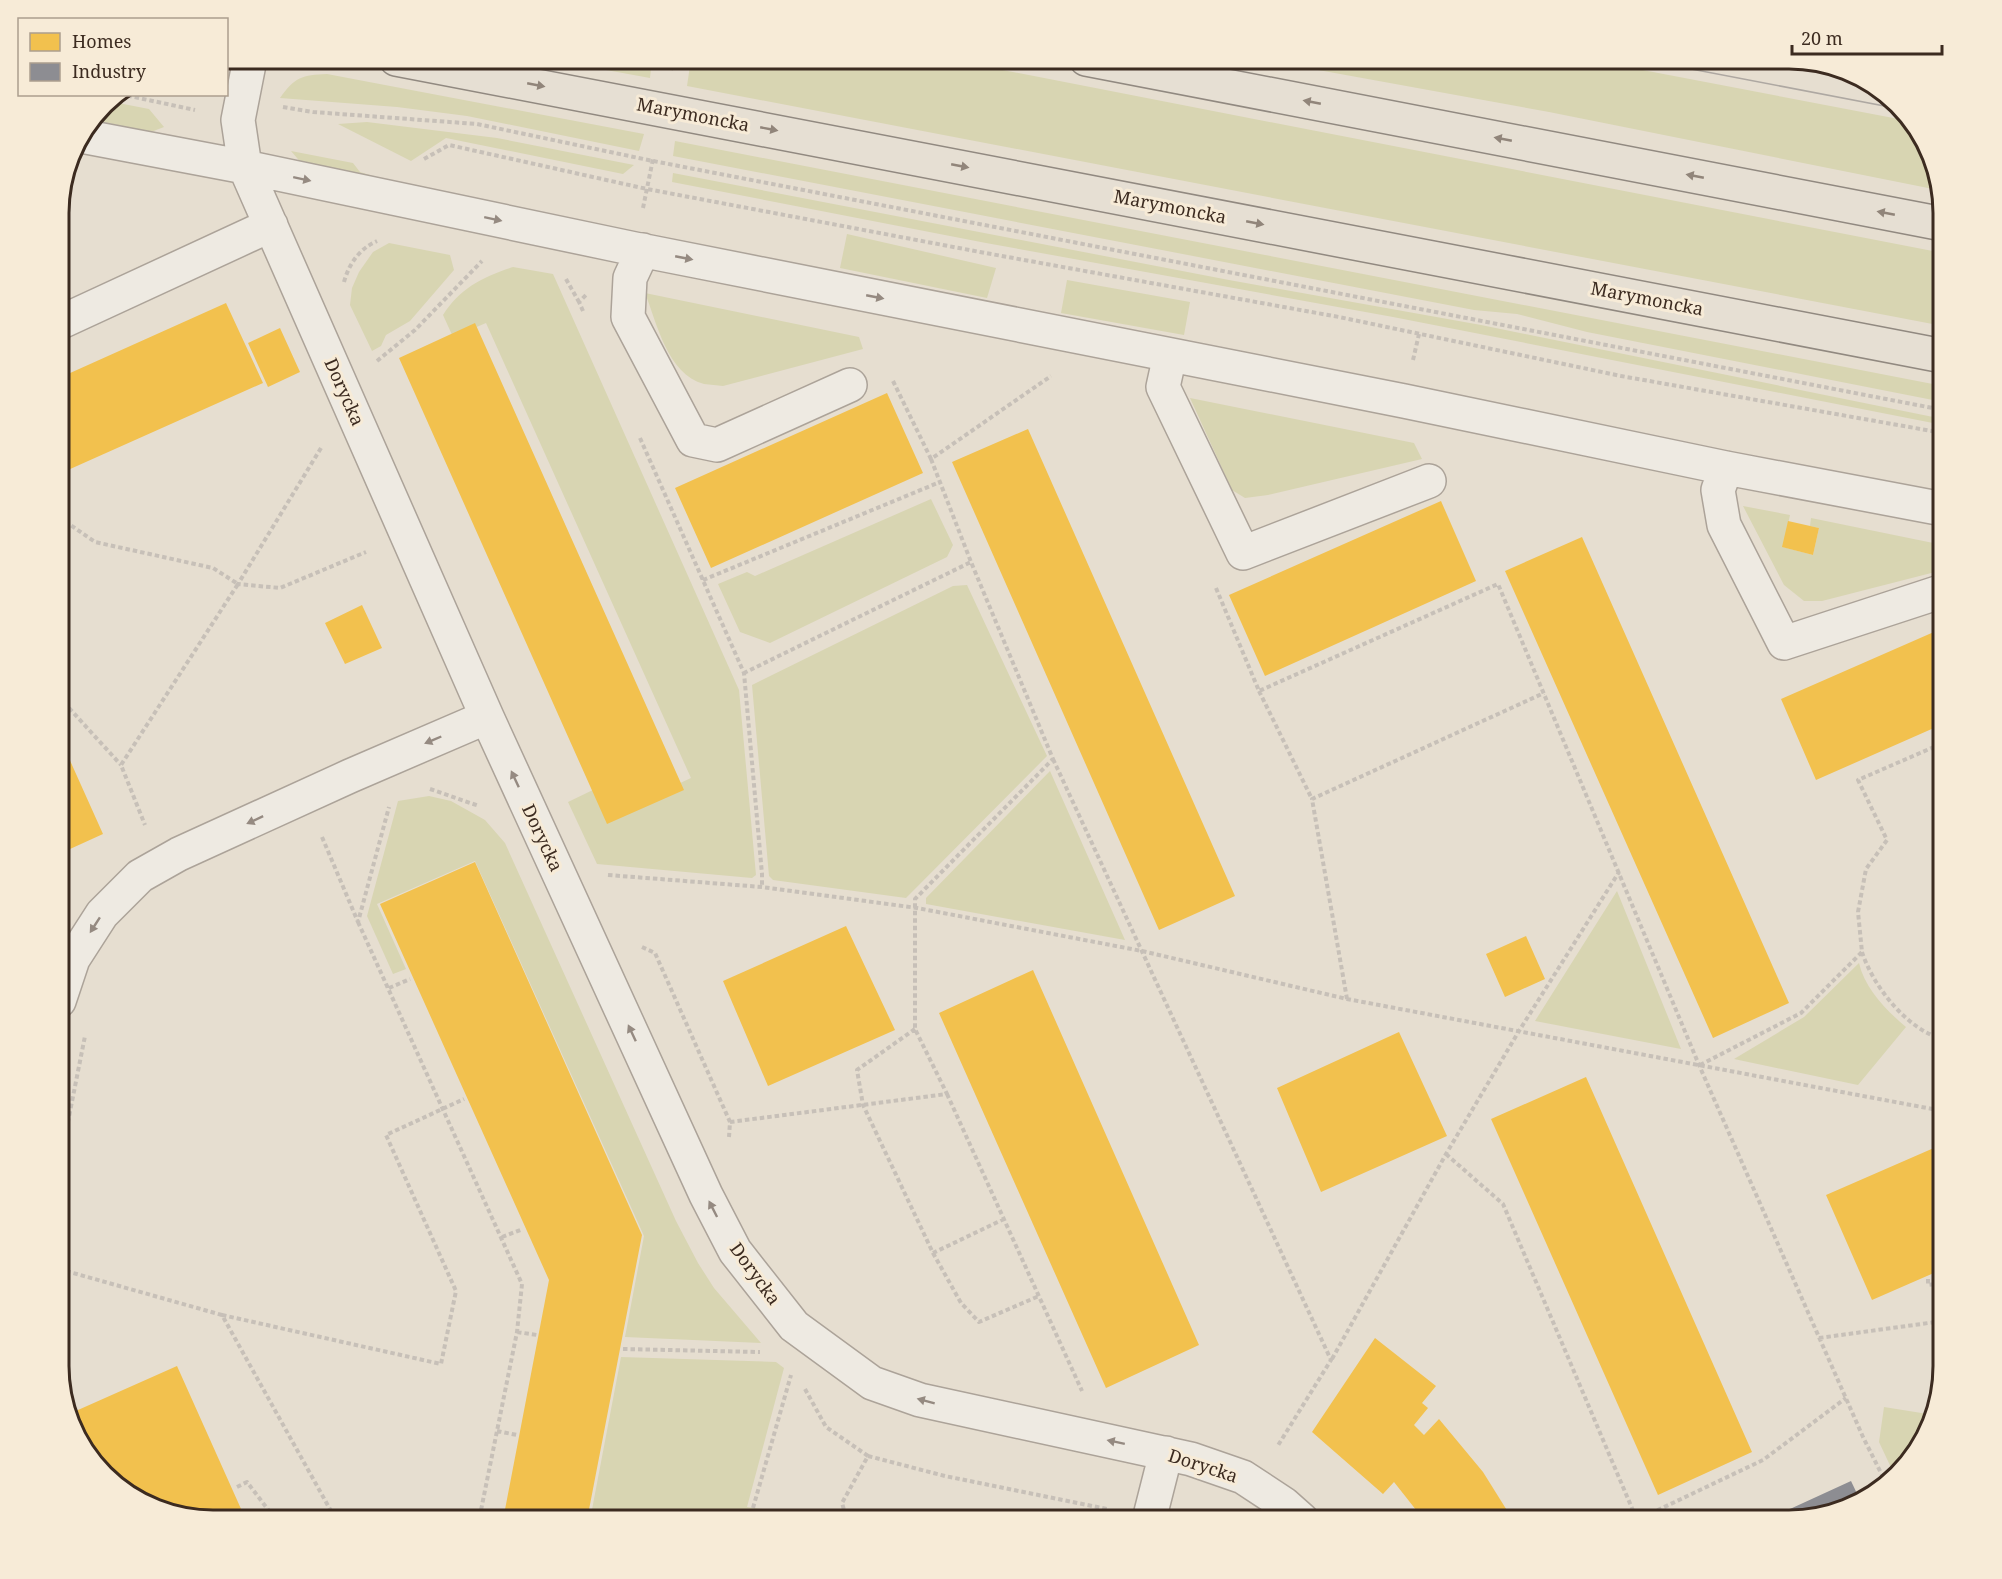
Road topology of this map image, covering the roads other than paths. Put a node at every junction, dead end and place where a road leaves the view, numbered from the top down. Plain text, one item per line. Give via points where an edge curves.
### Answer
1 (248, 69) edge
2 (453, 69) edge
3 (1143, 69) edge
4 (90, 138) edge
5 (245, 167) junction
6 (1933, 222) edge
7 (271, 225) junction
8 (636, 259) junction
9 (69, 317) edge
10 (1933, 354) edge
11 (1170, 355) junction
12 (850, 385) dead end
13 (1726, 468) junction
14 (1429, 481) dead end
15 (1933, 507) edge
16 (1933, 595) edge
17 (486, 717) junction
18 (69, 971) edge
19 (1166, 1453) junction
20 (1152, 1510) edge
21 (1290, 1510) edge

1 - 5 street, Dorycka via 240,110
2 -> 10 main road, Marymoncka
6 -> 3 main road
4 - 5 street
5 - 7 street, Dorycka
5 -> 8 street
7 - 9 street
7 - 17 street, Dorycka
8 -> 11 street
8 - 12 street via 628,317 693,440 717,445
11 - 13 street
11 - 14 street via 1163,387 1243,553
13 - 15 street
13 - 16 street via 1718,490 1724,525 1784,643
17 -> 18 street via 179,854 141,876 102,914
19 -> 17 street, Dorycka via 920,1400 872,1383 794,1326 735,1251 706,1195
19 - 20 street
19 - 21 street, Dorycka via 1243,1477

